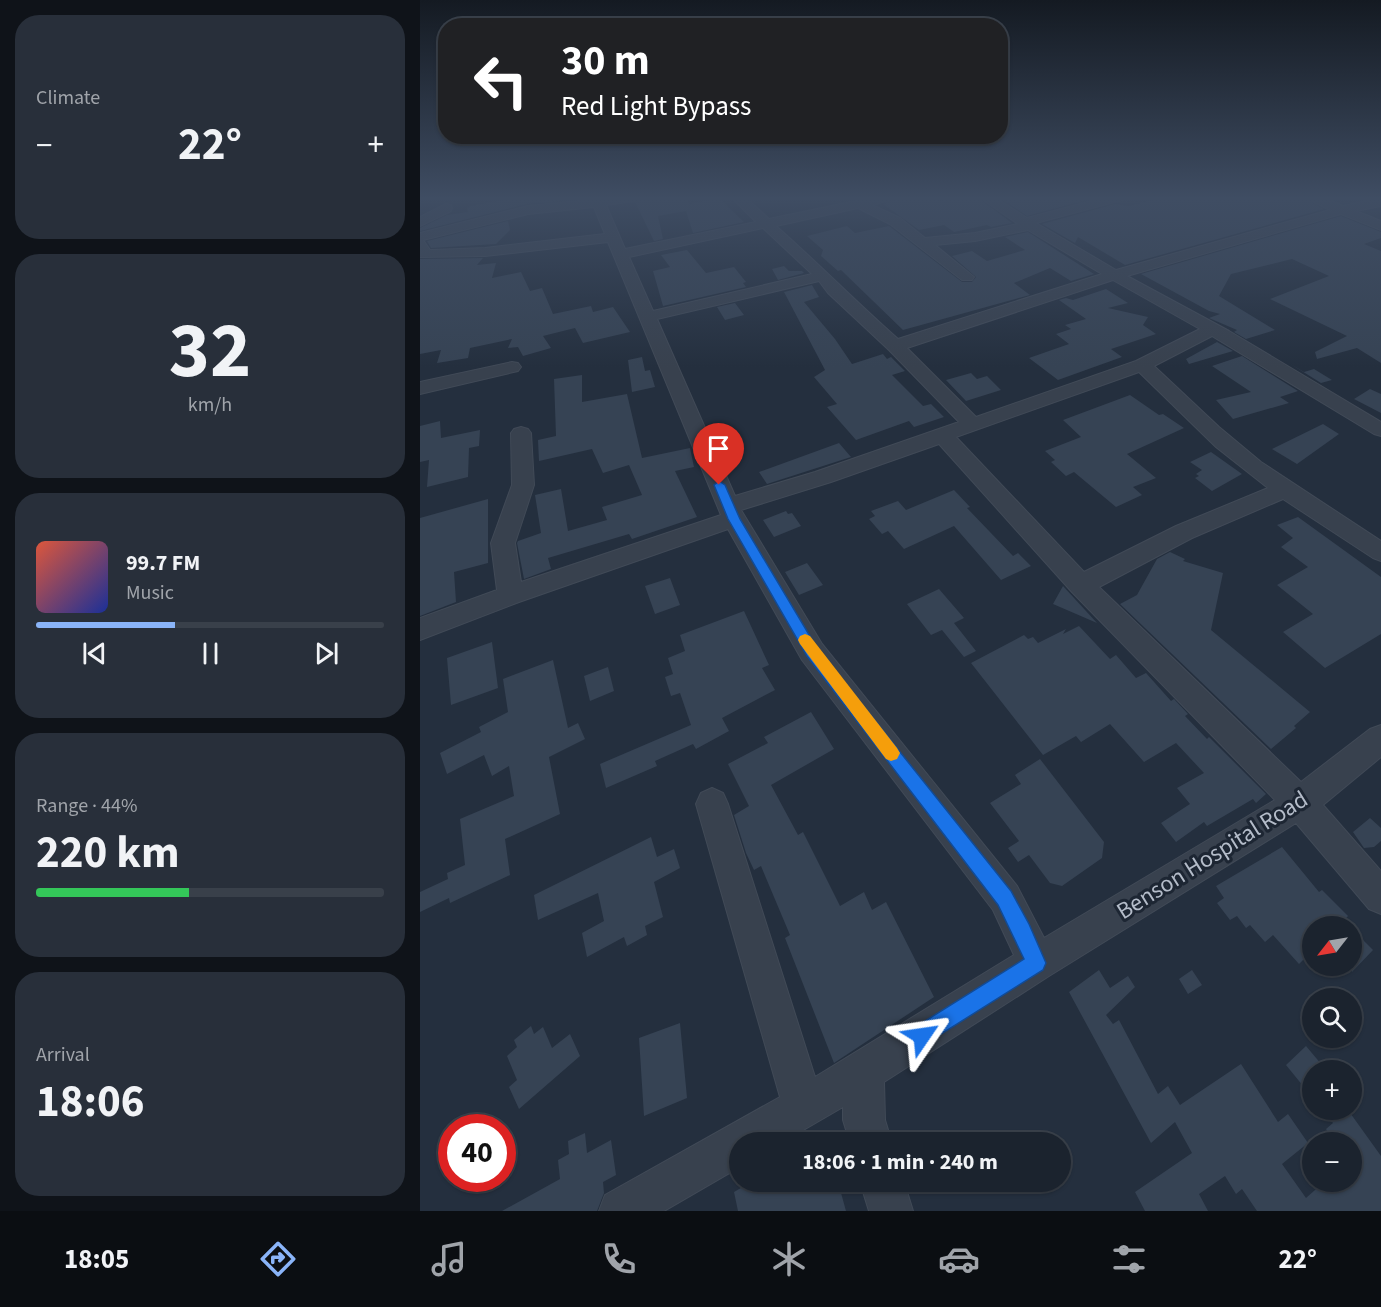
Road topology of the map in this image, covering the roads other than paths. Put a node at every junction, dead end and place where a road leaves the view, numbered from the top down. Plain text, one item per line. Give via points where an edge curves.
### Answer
1 (425, 254) edge
2 (446, 254) edge
3 (620, 254) edge
4 (798, 254) edge
5 (939, 254) edge
6 (1078, 254) edge
7 (1189, 254) edge
8 (1114, 275) junction
9 (822, 276) junction
10 (967, 277) dead end
11 (646, 317) junction
12 (1212, 329) junction
13 (895, 346) junction
14 (1142, 365) junction
15 (512, 367) dead end
16 (420, 388) edge
17 (971, 423) junction
18 (1381, 430) edge
19 (521, 433) dead end
20 (941, 434) junction
21 (1285, 489) junction
22 (731, 513) junction
23 (1381, 552) edge
24 (1081, 585) junction
25 (510, 595) junction
26 (420, 628) edge
27 (1381, 739) edge
28 (1300, 803) junction
29 (712, 804) dead end
30 (1381, 897) edge
31 (1036, 963) junction
32 (864, 1072) junction
33 (804, 1107) junction
34 (760, 1132) edge
35 (868, 1132) edge
36 (729, 1149) edge
37 (885, 1192) edge
38 (621, 1211) edge
39 (891, 1211) edge

1 - 2 street
3 - 11 street
4 - 9 street
5 - 10 street
6 - 8 street
7 - 8 street
8 - 12 street
8 - 13 street
9 - 11 street
9 - 13 street
11 - 22 street
12 - 14 street
12 - 18 street
13 - 17 street
14 - 17 street
14 - 21 street via 1206,429
15 - 16 street
17 - 20 street
19 - 25 street via 523,485 503,543
20 - 22 street
20 - 24 street
21 - 23 street
21 - 24 street via 1184,532
22 - 25 street
22 - 31 street via 812,652 1005,898
24 - 28 street
25 - 26 street
27 - 28 street, Benson Hospital Road
28 - 30 street
28 - 31 street, Benson Hospital Road
29 - 33 street
31 - 32 street, Benson Hospital Road
32 - 33 street, Benson Hospital Road
32 - 35 street
33 - 34 street, Benson Hospital Road
36 - 38 street, Benson Hospital Road
37 - 39 street

